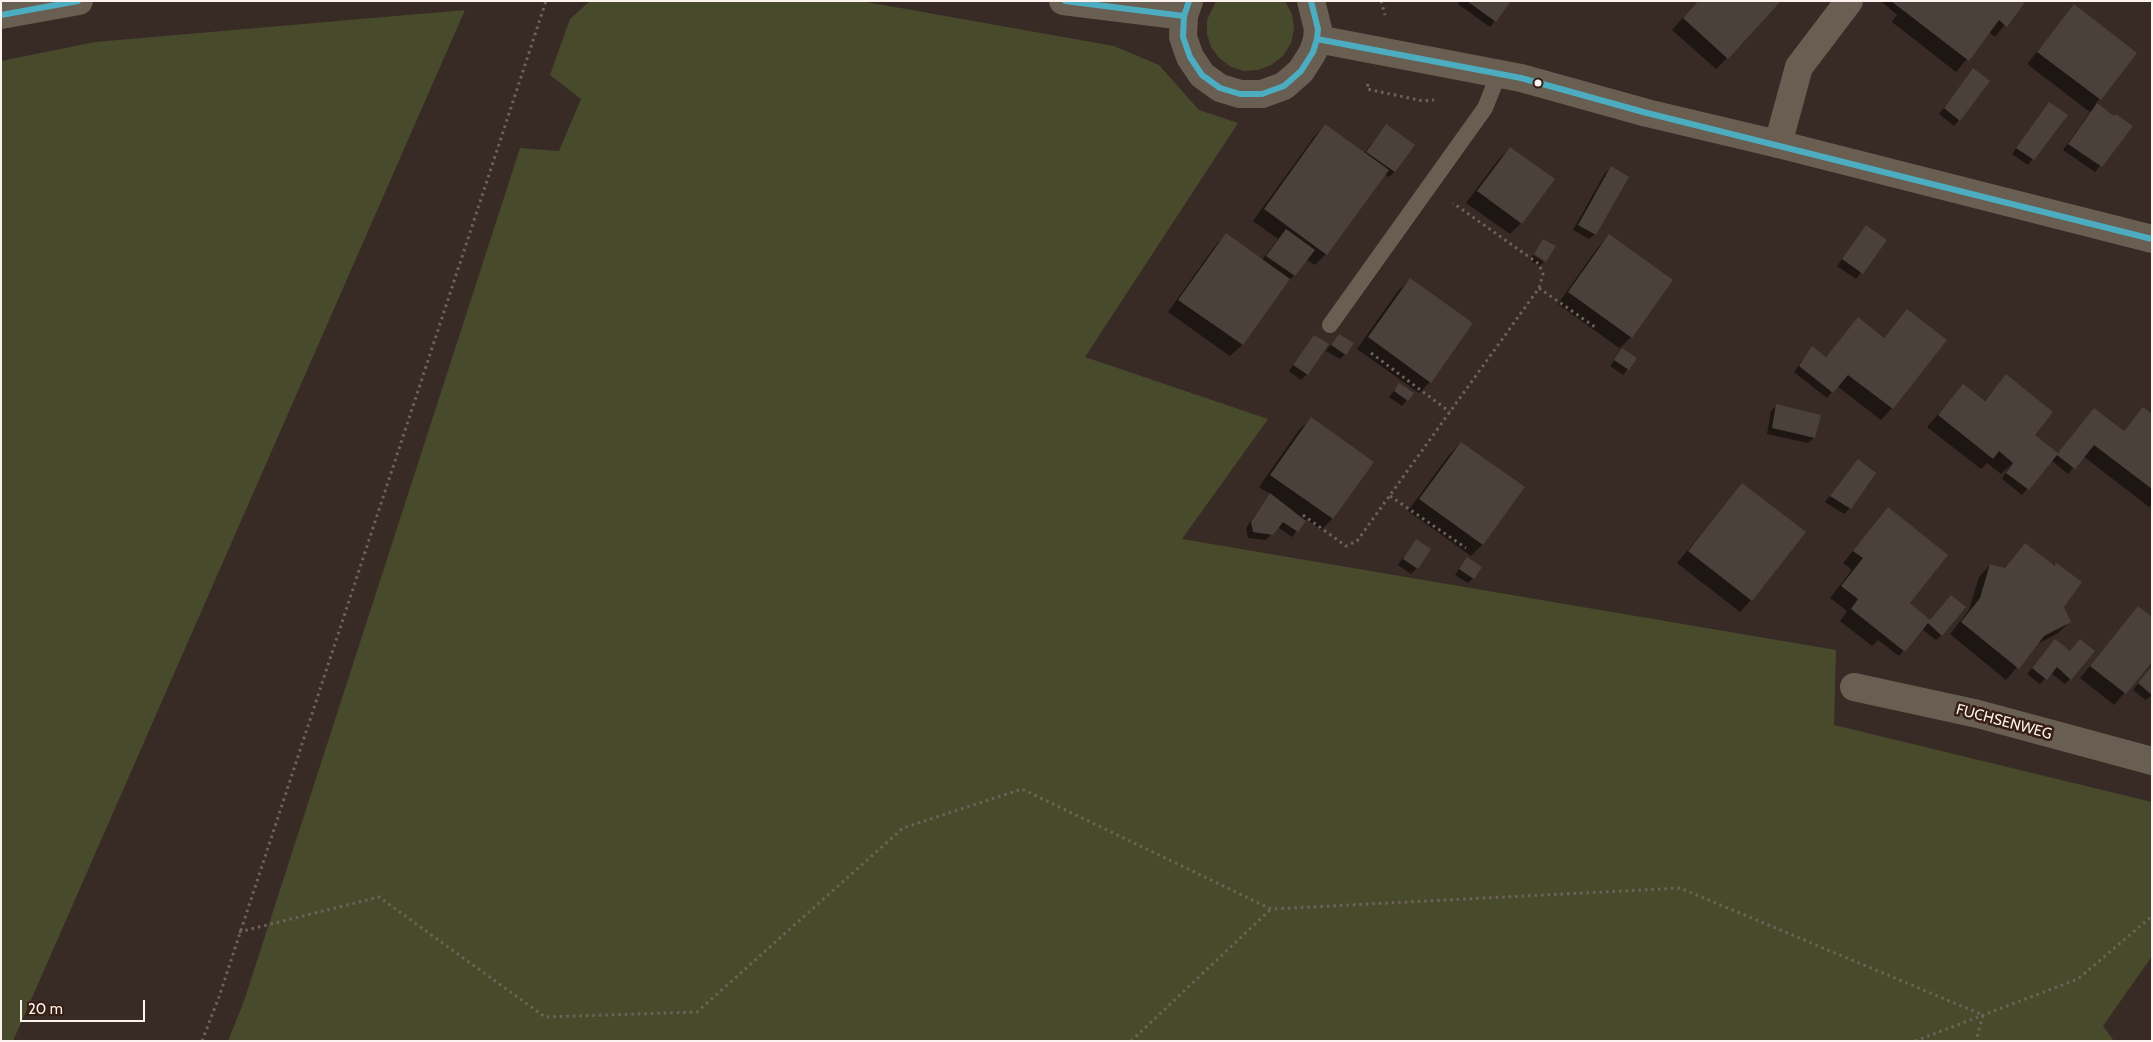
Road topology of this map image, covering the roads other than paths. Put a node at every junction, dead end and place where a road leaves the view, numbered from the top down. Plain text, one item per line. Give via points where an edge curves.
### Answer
1 (79, 1) edge
2 (1063, 1) edge
3 (1311, 1) edge
4 (1849, 1) edge
5 (1186, 8) edge
6 (1, 16) edge
7 (1317, 39) junction
8 (1499, 73) junction
9 (1778, 144) junction
10 (2152, 240) edge
11 (1330, 325) dead end
12 (1854, 687) dead end
13 (2152, 761) edge

1 - 6 street
2 - 5 street
3 - 7 street via 1318,29
4 - 9 street via 1799,67
5 - 7 street via 1183,37 1190,57 1202,75 1220,88 1240,94 1262,94 1284,86 1301,71
7 - 8 street
8 - 9 street
8 - 11 lane via 1485,108
9 - 10 street
12 - 13 street, FUCHSENWEG via 1978,714

